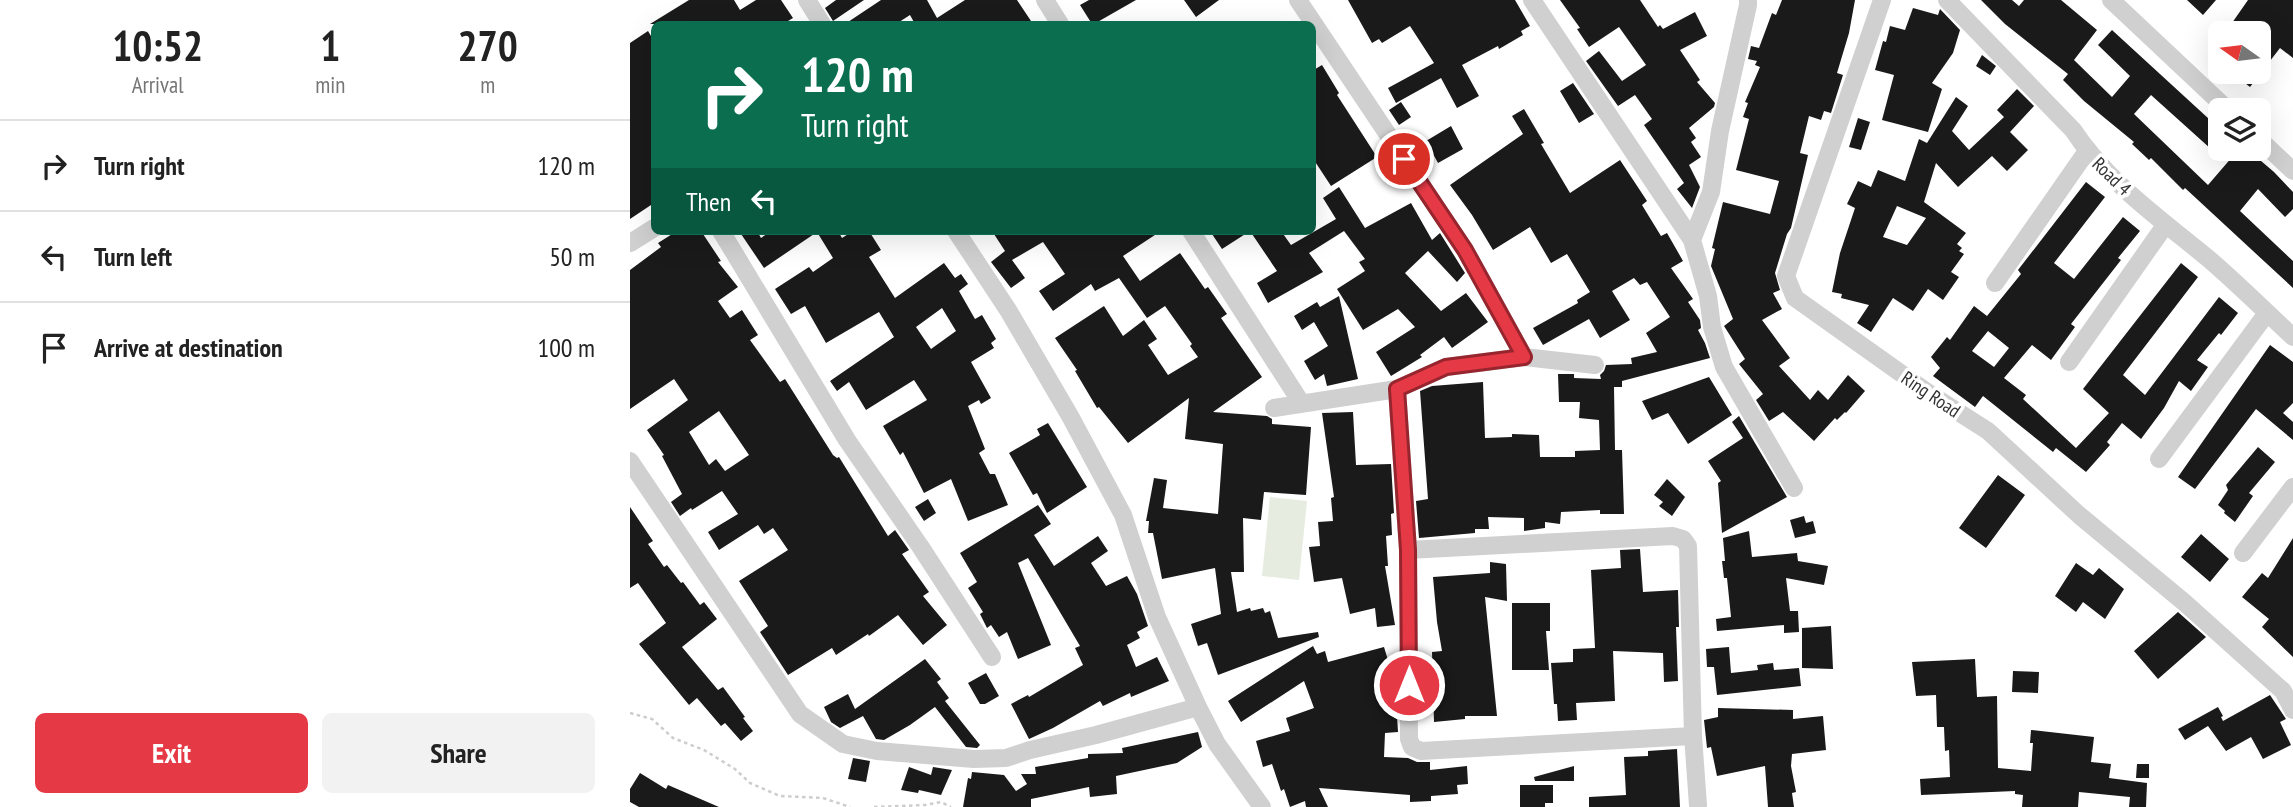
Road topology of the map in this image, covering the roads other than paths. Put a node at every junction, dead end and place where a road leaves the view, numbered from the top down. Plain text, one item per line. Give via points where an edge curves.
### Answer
1 (807, 0) edge
2 (1045, 0) edge
3 (1298, 0) edge
4 (1532, 0) edge
5 (1748, 0) edge
6 (1882, 0) edge
7 (1947, 0) edge
8 (2111, 0) edge
9 (820, 21) edge
10 (1058, 21) edge
11 (1312, 21) edge
12 (1316, 27) edge
13 (2215, 98) edge
14 (2271, 150) edge
15 (2087, 151) junction
16 (2293, 171) edge
17 (2166, 223) junction
18 (651, 230) edge
19 (723, 235) edge
20 (959, 235) edge
21 (1194, 235) edge
22 (1692, 240) junction
23 (630, 243) edge
24 (1995, 283) dead end
25 (2267, 313) junction
26 (2293, 337) edge
27 (1524, 357) junction
28 (2069, 362) dead end
29 (1595, 365) dead end
30 (1397, 389) junction
31 (1302, 404) junction
32 (1274, 408) dead end
33 (2158, 459) dead end
34 (630, 461) edge
35 (2293, 487) edge
36 (1794, 488) dead end
37 (1408, 550) junction
38 (2243, 553) dead end
39 (992, 657) dead end
40 (2288, 685) edge
41 (1198, 707) junction
42 (2293, 710) edge
43 (1693, 736) junction
44 (1698, 805) dead end
45 (1262, 807) edge

1 - 9 street
2 - 10 street
3 - 11 street
4 - 22 street
5 - 22 street via 1711,191
6 - 40 street, Ring Road via 1786,276 1795,298 1988,430 2079,515
7 - 15 street, Road 4 via 2073,130
8 - 13 street
12 - 27 street via 1465,250
14 - 16 street
15 - 17 street, Road 4
15 - 24 street
17 - 25 street, Road 4
17 - 28 street
18 - 23 street
19 - 39 street via 847,440
20 - 41 street via 1015,322 1123,515 1157,617
21 - 31 street
22 - 36 street via 1724,367
25 - 26 street, Road 4
25 - 33 street
27 - 29 street
27 - 30 street via 1446,367
30 - 31 street
30 - 37 street
31 - 32 street
34 - 41 street via 800,714 843,744 891,752 1006,758
35 - 38 street
37 - 43 street via 1683,539 1688,546
37 - 43 street via 1412,747 1420,751
40 - 42 street, Ring Road
41 - 45 street via 1217,744
43 - 44 street

